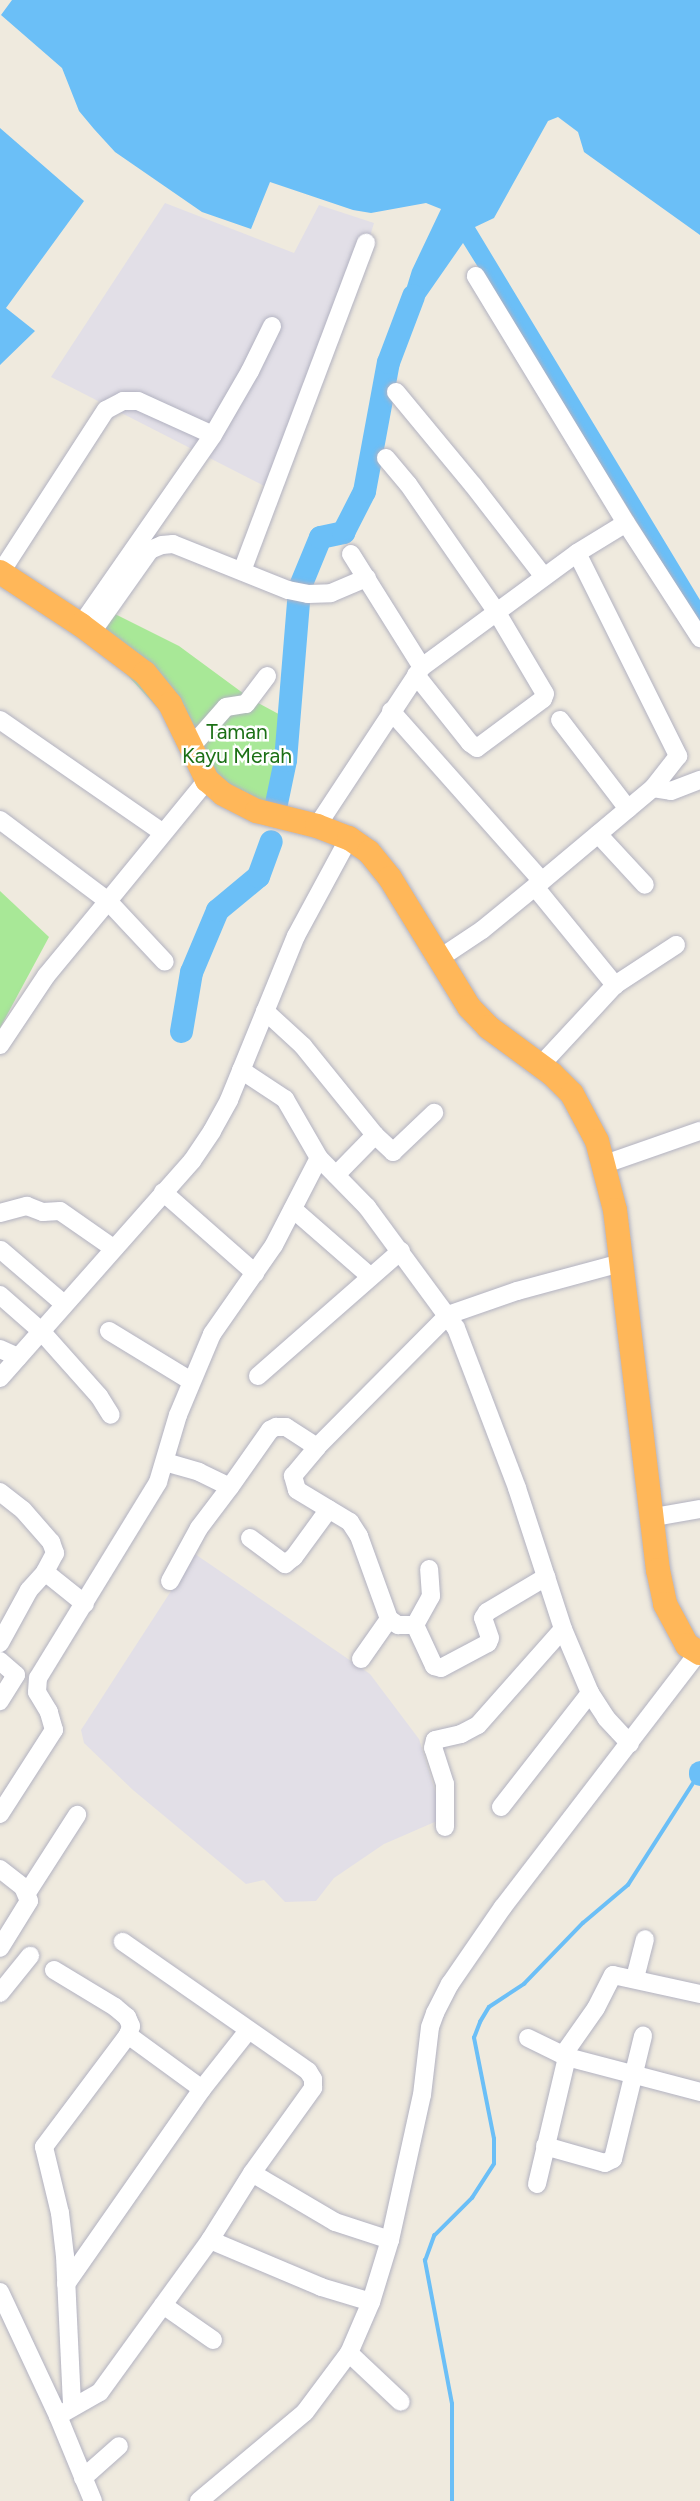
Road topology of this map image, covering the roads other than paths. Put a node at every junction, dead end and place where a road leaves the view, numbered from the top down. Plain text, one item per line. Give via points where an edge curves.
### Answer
1 (366, 243) dead end
2 (476, 276) dead end
3 (272, 326) dead end
4 (396, 392) dead end
5 (213, 435) junction
6 (386, 458) dead end
7 (626, 523) junction
8 (577, 553) junction
9 (351, 554) dead end
10 (242, 571) junction
11 (0, 572) edge
12 (544, 577) junction
13 (367, 578) junction
14 (496, 611) junction
15 (86, 629) junction
16 (700, 638) edge
17 (419, 671) junction
18 (267, 676) dead end
19 (391, 711) junction
20 (0, 720) edge
21 (560, 720) dead end
22 (191, 747) junction
23 (207, 780) junction
24 (700, 780) edge
25 (653, 788) junction
26 (628, 809) junction
27 (0, 820) edge
28 (317, 826) junction
29 (163, 832) junction
30 (598, 834) junction
31 (349, 838) junction
32 (539, 884) junction
33 (645, 885) dead end
34 (108, 901) junction
35 (676, 946) dead end
36 (440, 958) junction
37 (165, 962) dead end
38 (615, 985) junction
39 (265, 1011) junction
40 (0, 1045) edge
41 (541, 1065) junction
42 (240, 1070) junction
43 (434, 1113) dead end
44 (700, 1131) edge
45 (375, 1135) junction
46 (319, 1158) junction
47 (605, 1164) junction
48 (336, 1175) junction
49 (163, 1192) junction
50 (293, 1209) junction
51 (0, 1213) edge
52 (113, 1248) junction
53 (1, 1250) edge
54 (401, 1251) junction
55 (621, 1263) junction
56 (255, 1273) junction
57 (371, 1277) junction
58 (0, 1295) edge
59 (64, 1304) junction
60 (448, 1315) junction
61 (41, 1331) junction
62 (109, 1331) dead end
63 (0, 1349) edge
64 (18, 1357) junction
65 (258, 1376) dead end
66 (0, 1378) edge
67 (191, 1381) junction
68 (111, 1415) dead end
69 (317, 1447) junction
70 (165, 1462) junction
71 (230, 1487) junction
72 (0, 1492) edge
73 (700, 1509) edge
74 (329, 1510) junction
75 (654, 1517) junction
76 (250, 1538) dead end
77 (429, 1569) dead end
78 (45, 1572) junction
79 (546, 1577) junction
80 (170, 1581) dead end
81 (85, 1604) junction
82 (389, 1619) junction
83 (415, 1625) junction
84 (564, 1629) junction
85 (0, 1643) edge
86 (699, 1653) edge
87 (360, 1659) dead end
88 (0, 1661) edge
89 (590, 1693) junction
90 (0, 1701) edge
91 (630, 1744) junction
92 (501, 1807) dead end
93 (0, 1814) edge
94 (77, 1815) dead end
95 (445, 1828) dead end
96 (0, 1869) edge
97 (27, 1893) junction
98 (645, 1939) dead end
99 (122, 1942) dead end
100 (0, 1948) edge
101 (30, 1956) dead end
102 (54, 1970) dead end
103 (635, 1978) junction
104 (0, 1993) edge
105 (700, 1994) edge
106 (247, 2032) junction
107 (128, 2035) junction
108 (643, 2036) dead end
109 (528, 2038) dead end
110 (565, 2056) junction
111 (635, 2075) junction
112 (202, 2089) junction
113 (700, 2092) edge
114 (545, 2146) junction
115 (253, 2173) junction
116 (537, 2184) dead end
117 (210, 2240) junction
118 (390, 2240) junction
119 (66, 2284) junction
120 (0, 2292) edge
121 (371, 2301) junction
122 (163, 2305) junction
123 (213, 2340) dead end
124 (349, 2353) junction
125 (401, 2402) dead end
126 (65, 2412) junction
127 (119, 2446) dead end
128 (83, 2478) junction
129 (93, 2501) edge
130 (199, 2501) edge

1 - 10 street
2 - 7 street
3 - 5 street
4 - 12 street
5 - 11 street via 138,401 123,401 106,410
5 - 15 street
6 - 14 street
7 - 8 street
7 - 16 street
8 - 12 street
8 - 25 street via 678,755
9 - 13 street
10 - 13 street via 308,594 331,593
10 - 15 street via 173,544 162,545 150,550
11 - 15 highway
12 - 14 street
13 - 17 street
14 - 17 street
14 - 17 street via 544,687 543,699 477,748
15 - 22 highway via 145,673 170,704
17 - 19 street
18 - 22 street via 246,704 226,707
19 - 28 street
19 - 32 street
20 - 29 street
21 - 26 street
22 - 23 highway
23 - 28 highway via 237,803
23 - 29 street
24 - 25 street via 671,791
25 - 26 street
26 - 30 street
27 - 34 street
28 - 31 highway
29 - 34 street
30 - 32 street
30 - 33 street
31 - 36 highway via 369,852 390,878
31 - 39 street via 296,936
32 - 36 street
32 - 38 street
34 - 37 street
34 - 40 street via 46,976
35 - 38 street
36 - 41 highway via 469,1007 488,1027
38 - 41 street
39 - 42 street
39 - 45 street via 303,1046
41 - 47 highway via 572,1094
42 - 46 street via 285,1099
42 - 49 street via 212,1131
43 - 45 street via 397,1151
44 - 47 street
45 - 48 street
46 - 48 street
46 - 50 street
47 - 55 highway
48 - 54 street
49 - 52 street
49 - 56 street
50 - 56 street
50 - 57 street
51 - 52 street via 27,1206 43,1212 60,1211
52 - 59 street
53 - 59 street
54 - 57 street
54 - 60 street
55 - 60 street
55 - 75 highway
56 - 67 street via 212,1334
57 - 65 street
58 - 61 street
59 - 61 street
60 - 69 street
60 - 79 street via 517,1488
61 - 64 street
61 - 68 street
62 - 67 street
63 - 64 street
64 - 66 street
67 - 70 street
69 - 71 street via 286,1427 276,1427
69 - 74 street via 293,1476 294,1485
70 - 71 street
70 - 81 street via 151,1495
71 - 80 street via 199,1528
72 - 78 street via 51,1542 55,1553
73 - 75 street
74 - 76 street via 285,1564
74 - 82 street via 350,1522 359,1536
75 - 86 highway via 665,1604 687,1646
77 - 83 street via 431,1596
78 - 81 street
78 - 85 street via 29,1590
79 - 83 street via 487,1612 483,1618 488,1643 441,1668 434,1666
79 - 84 street
81 - 93 street via 36,1686 53,1721 51,1739
82 - 83 street via 398,1625
82 - 87 street
84 - 89 street
84 - 95 street via 478,1726 435,1740 433,1748 445,1784
86 - 91 street
88 - 90 street via 16,1675
89 - 91 street
89 - 92 street
91 - 118 street via 503,1907 435,2013 420,2107
94 - 97 street
96 - 97 street
97 - 100 street via 29,1903
98 - 103 street
99 - 106 street
101 - 104 street
102 - 107 street via 127,2017
103 - 105 street
103 - 110 street via 619,1974 609,1978
106 - 112 street
106 - 115 street via 308,2071 313,2079 313,2088
107 - 112 street
107 - 119 street via 44,2147 60,2213
108 - 111 street
109 - 110 street
110 - 111 street
110 - 114 street
111 - 113 street
111 - 114 street via 610,2162
112 - 119 street
114 - 116 street
115 - 117 street
115 - 118 street via 335,2222
117 - 121 street via 321,2287
117 - 122 street
118 - 121 street
119 - 126 street
120 - 126 street
121 - 124 street
122 - 123 street
122 - 126 street via 100,2392
124 - 125 street
124 - 130 street via 305,2412
126 - 128 street
127 - 128 street
128 - 129 street

